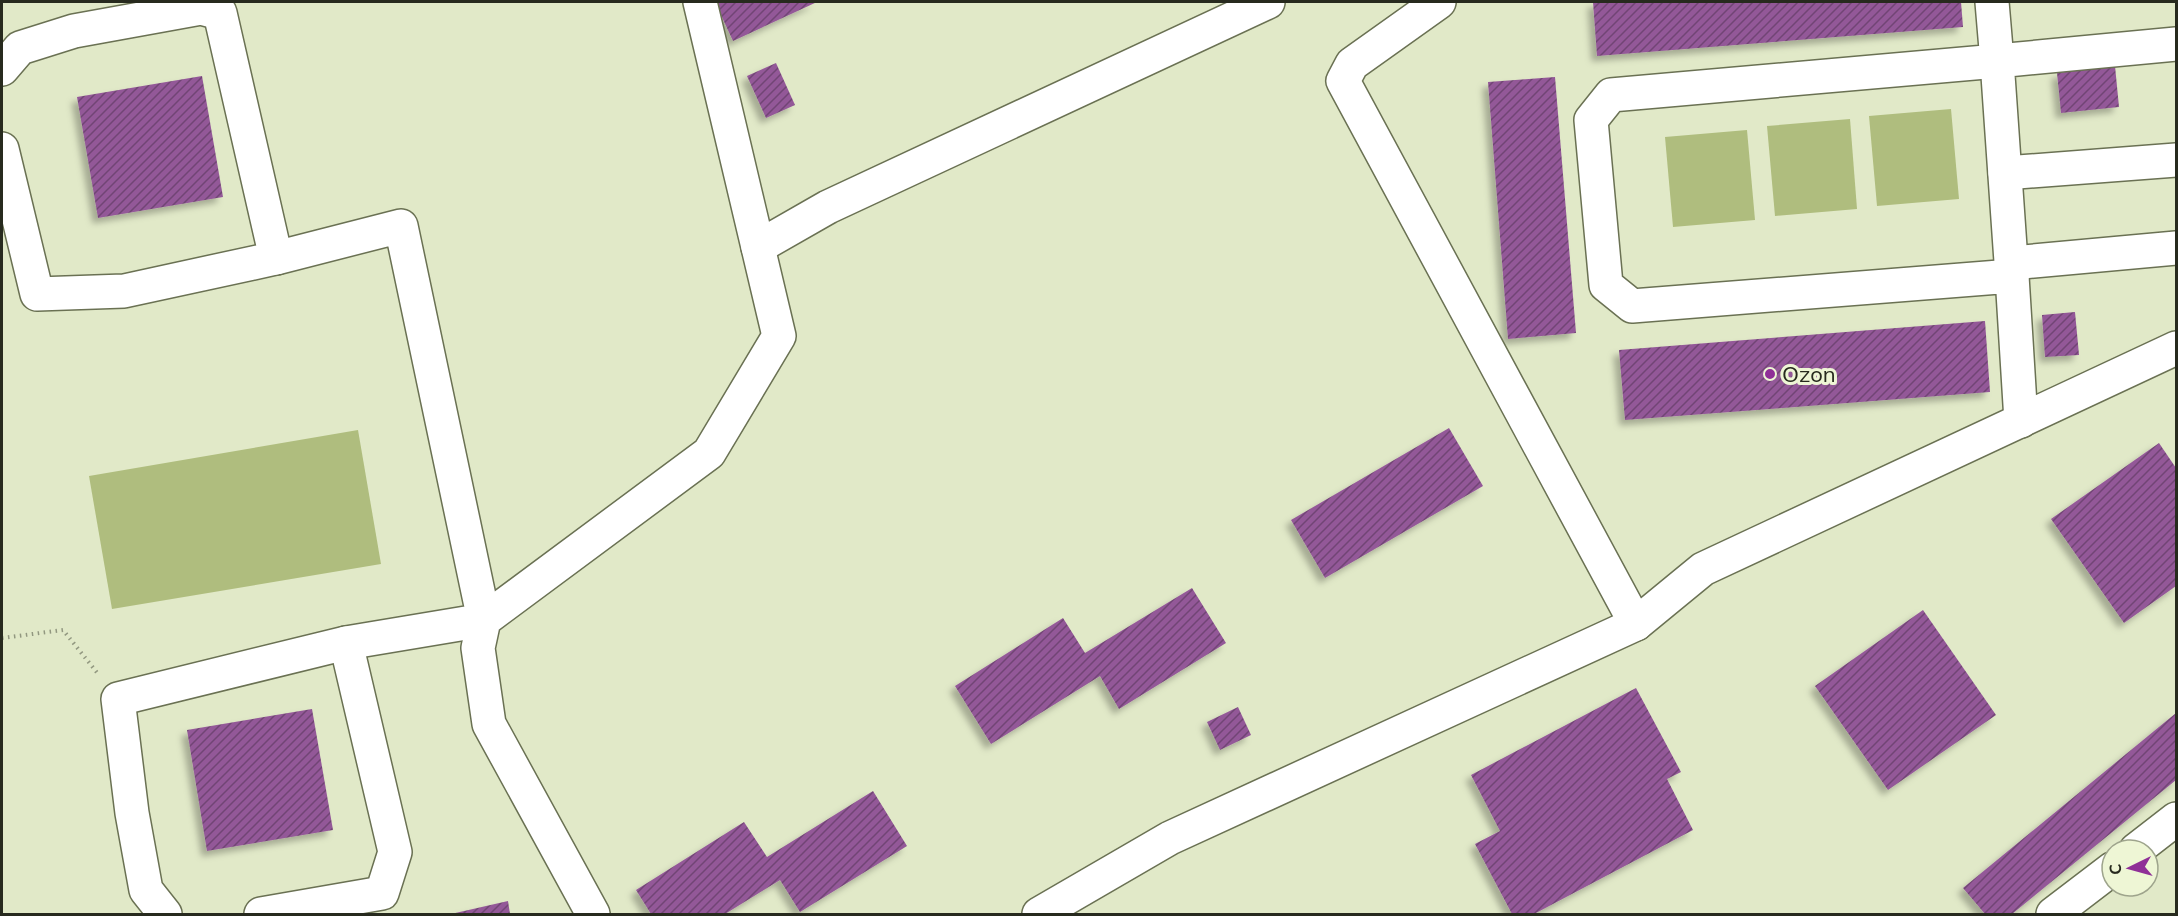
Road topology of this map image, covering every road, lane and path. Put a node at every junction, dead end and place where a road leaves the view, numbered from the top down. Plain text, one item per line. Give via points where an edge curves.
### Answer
1 (700, 2) edge
2 (1268, 2) edge
3 (1439, 2) edge
4 (1992, 2) edge
5 (2176, 44) edge
6 (1997, 61) junction
7 (2, 69) edge
8 (2, 150) edge
9 (2176, 160) edge
10 (2005, 173) junction
11 (758, 247) junction
12 (2176, 248) edge
13 (276, 258) junction
14 (2012, 269) junction
15 (2176, 348) edge
16 (2021, 421) junction
17 (484, 620) junction
18 (1636, 624) junction
19 (2, 638) edge
20 (346, 643) junction
21 (118, 699) junction
22 (2176, 819) edge
23 (2151, 838) edge
24 (2100, 878) edge
25 (583, 912) edge
26 (165, 915) edge
27 (261, 915) edge
28 (1039, 915) edge
29 (2053, 915) edge

1 - 11 street
2 - 11 street via 828,207
3 - 18 street via 1352,64 1343,81
4 - 6 street
5 - 6 street
6 - 10 street
6 - 14 street via 1611,95 1591,120 1606,285 1632,306
7 - 13 street via 20,48 74,31 201,8 220,13
8 - 13 street via 37,294 124,291
9 - 10 street
10 - 14 street
11 - 17 street via 779,336 709,453
12 - 14 street
13 - 17 street via 401,226
14 - 16 street
15 - 16 street
16 - 18 street via 1703,569
17 - 20 street
17 - 25 street via 478,648 489,724
18 - 28 street via 1170,838
19 - 21 path via 63,630
20 - 21 street
20 - 27 street via 395,852 382,893
21 - 26 street via 146,890
22 - 23 street
24 - 29 street

